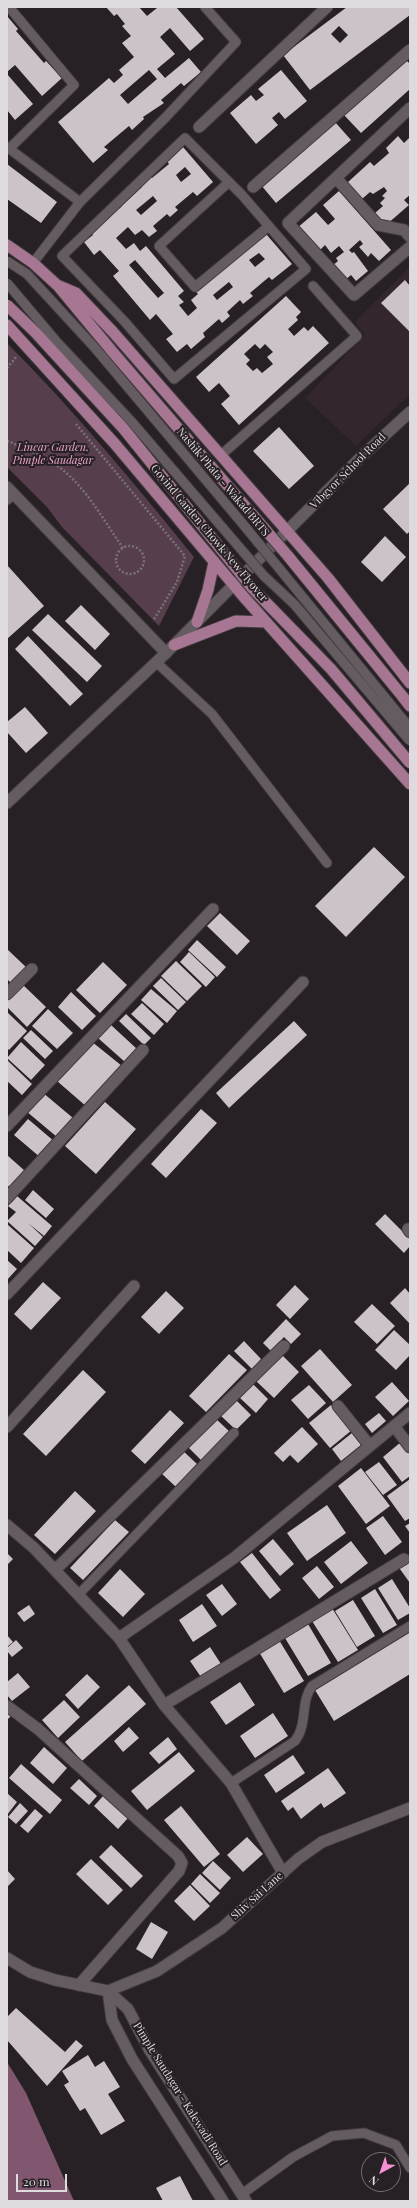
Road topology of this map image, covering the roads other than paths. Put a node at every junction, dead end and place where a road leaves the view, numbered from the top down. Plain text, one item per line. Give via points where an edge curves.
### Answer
1 (205, 7) edge
2 (327, 7) edge
3 (14, 9) edge
4 (410, 50) edge
5 (410, 108) edge
6 (199, 127) dead end
7 (8, 147) edge
8 (336, 178) junction
9 (229, 182) junction
10 (253, 187) dead end
11 (80, 202) junction
12 (269, 226) junction
13 (408, 231) edge
14 (7, 245) edge
15 (410, 247) edge
16 (7, 261) edge
17 (33, 263) junction
18 (7, 283) edge
19 (57, 285) junction
20 (313, 286) dead end
21 (7, 305) edge
22 (124, 322) junction
23 (7, 325) edge
24 (113, 332) junction
25 (410, 412) edge
26 (221, 455) junction
27 (9, 494) edge
28 (287, 531) junction
29 (214, 562) junction
30 (233, 584) junction
31 (197, 622) junction
32 (266, 622) junction
33 (170, 649) junction
34 (156, 662) junction
35 (410, 683) edge
36 (406, 702) edge
37 (410, 728) edge
38 (410, 741) edge
39 (410, 763) edge
40 (410, 784) edge
41 (7, 803) edge
42 (327, 863) dead end
43 (213, 909) dead end
44 (32, 969) dead end
45 (303, 982) dead end
46 (7, 994) edge
47 (143, 1050) dead end
48 (7, 1126) edge
49 (7, 1198) edge
50 (134, 1286) dead end
51 (7, 1294) edge
52 (284, 1346) dead end
53 (338, 1406) dead end
54 (410, 1413) edge
55 (394, 1426) junction
56 (7, 1427) edge
57 (234, 1434) dead end
58 (370, 1446) junction
59 (410, 1447) edge
60 (7, 1526) edge
61 (404, 1559) dead end
62 (55, 1570) junction
63 (78, 1595) junction
64 (410, 1626) edge
65 (119, 1638) junction
66 (164, 1705) junction
67 (7, 1706) edge
68 (231, 1783) junction
69 (410, 1808) edge
70 (283, 1873) junction
71 (7, 1958) edge
72 (79, 1985) junction
73 (108, 1991) junction
74 (410, 2168) edge
75 (244, 2197) edge
76 (223, 2201) edge

1 - 11 lane via 236,42 166,117
2 - 6 street
3 - 7 lane via 74,85
4 - 10 street
5 - 8 street
7 - 11 lane
8 - 13 street via 378,225
8 - 15 street via 288,223 354,295
9 - 12 lane
9 - 12 lane via 159,246 195,287
9 - 22 lane via 185,138 62,256
11 - 17 lane
12 - 22 lane via 306,269 174,379
14 - 17 main road
16 - 37 lane, Nashik Phata - Wakad BRTS, bridge via 27,274 95,348
17 - 19 main road
18 - 38 lane, bridge via 264,576 294,604
19 - 24 main road via 76,294
19 - 36 main road, bridge via 288,556
20 - 26 lane via 357,336
21 - 39 main road, Govind Garden Chowk New Flyover, bridge via 123,428 252,589 331,669
22 - 24 lane
23 - 29 main road via 115,444
24 - 26 main road
25 - 28 street, Vibgyor School Road
26 - 28 main road
27 - 33 street via 146,631
28 - 30 street, Vibgyor School Road
28 - 35 main road via 328,578
29 - 30 main road
29 - 31 main road
30 - 31 street, Vibgyor School Road
30 - 32 main road
31 - 33 street, Vibgyor School Road
32 - 33 main road via 236,621
32 - 40 main road
33 - 34 street, Vibgyor School Road
34 - 41 street, Vibgyor School Road
34 - 42 lane via 212,714
43 - 48 street
44 - 46 street
45 - 51 street
47 - 49 street
50 - 56 street
52 - 62 street
53 - 58 street
54 - 55 street
55 - 58 street
55 - 59 street
57 - 63 lane
58 - 65 street via 234,1558
60 - 62 street via 34,1548
61 - 66 street
62 - 63 street
63 - 65 street
64 - 68 lane via 312,1686 306,1695 302,1732 295,1741
65 - 66 street
66 - 68 street
67 - 72 street via 38,1729 178,1856 182,1863 179,1871
68 - 70 street
69 - 70 street, Shiv Sai Lane via 322,1842
70 - 73 street, Shiv Sai Lane via 222,1928 157,1971
71 - 72 street via 30,1972
72 - 73 street
73 - 75 street, Pimple Saudagar - Kalewadi Road via 128,2009 149,2049
73 - 76 street, Pimple Saudagar - Kalewadi Road via 112,2020 132,2060
74 - 75 lane via 396,2146 364,2132 332,2136 294,2157

